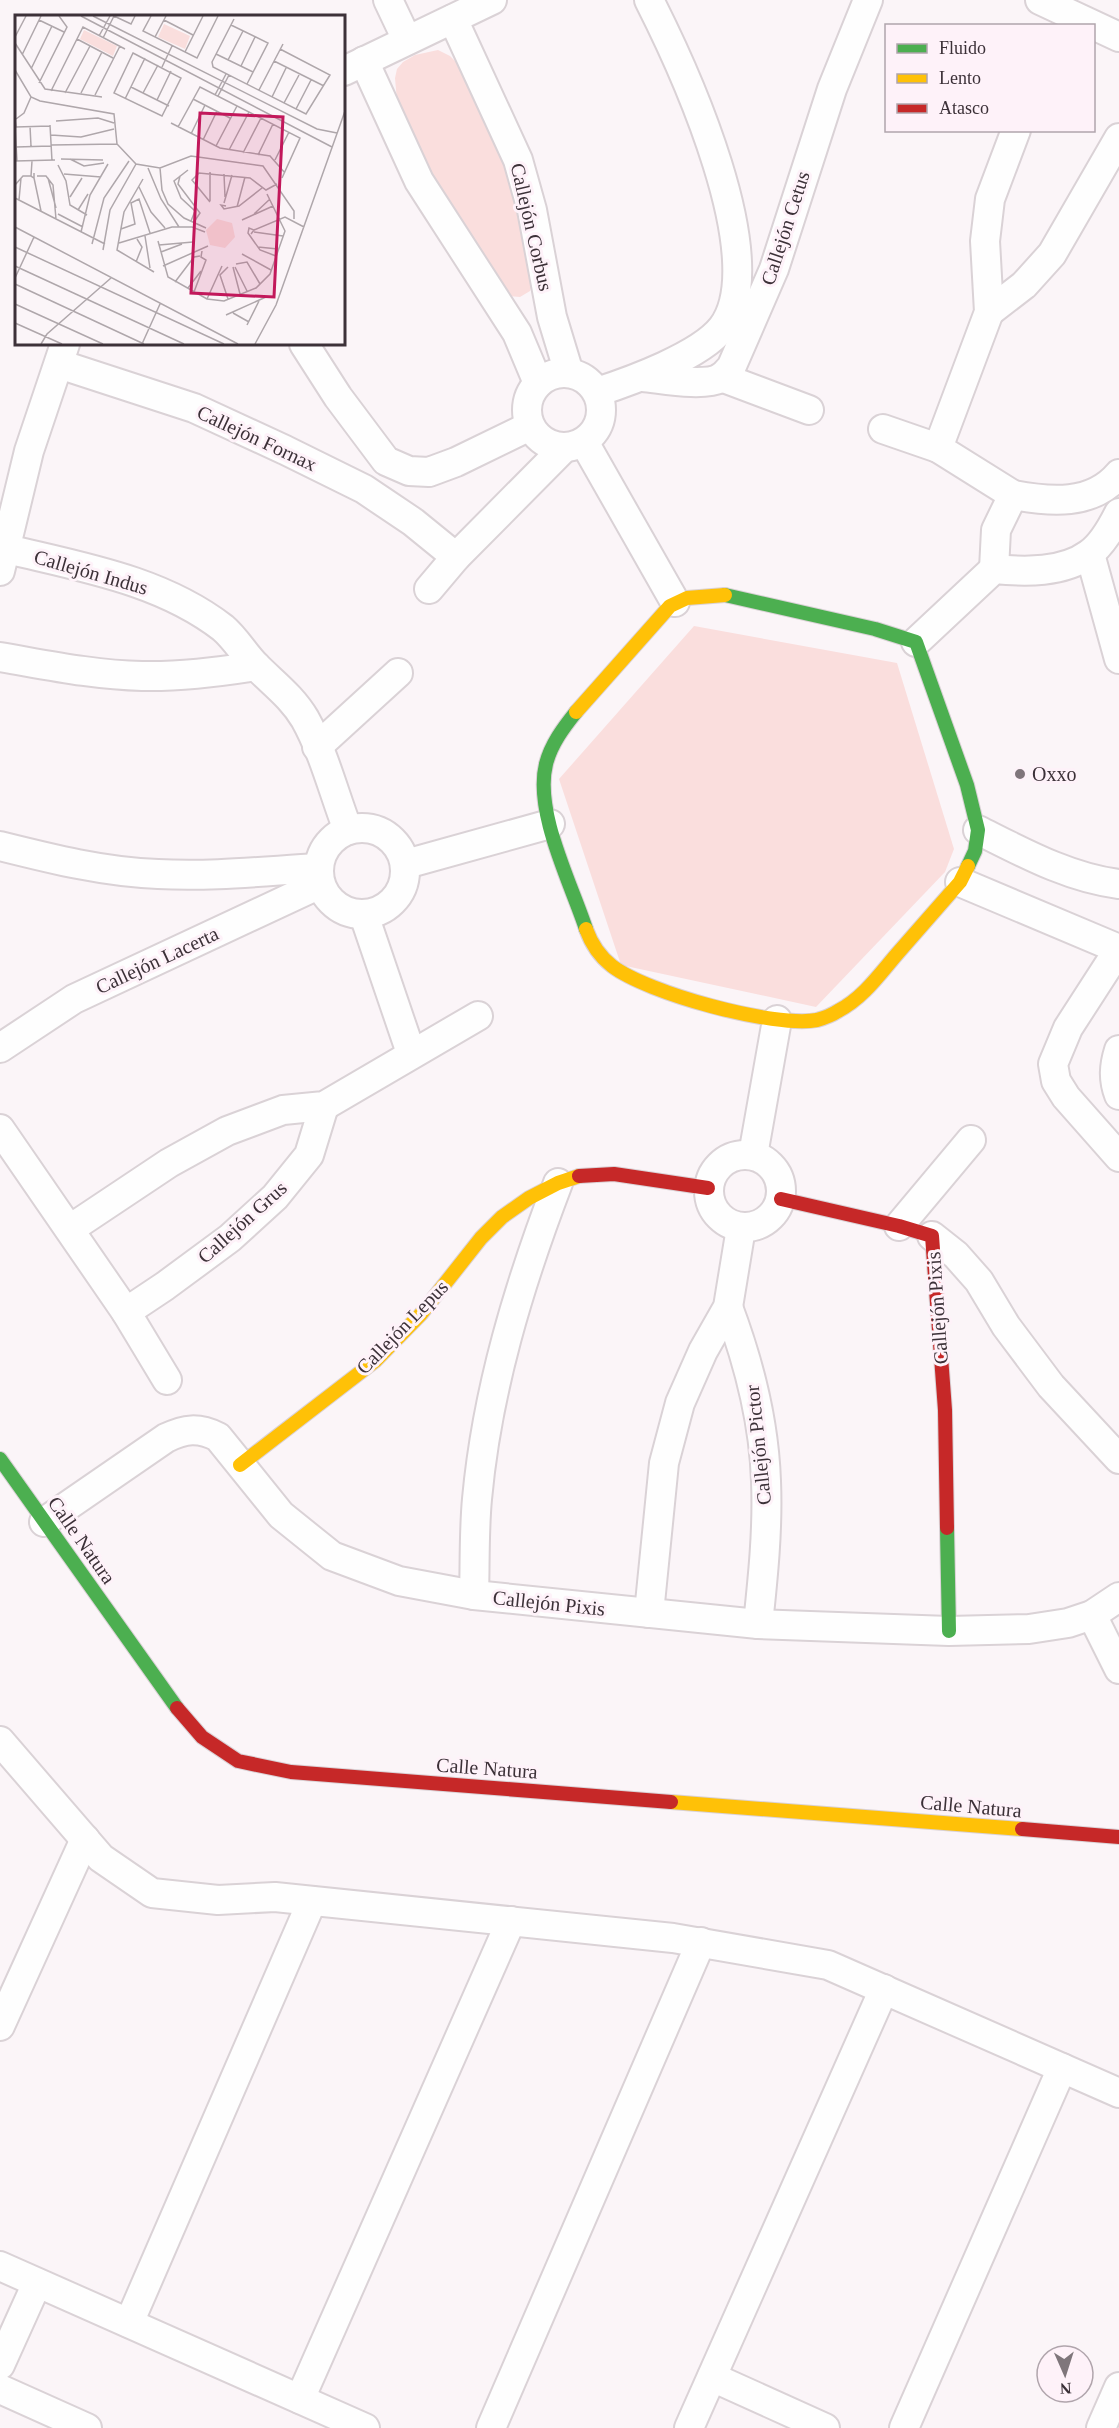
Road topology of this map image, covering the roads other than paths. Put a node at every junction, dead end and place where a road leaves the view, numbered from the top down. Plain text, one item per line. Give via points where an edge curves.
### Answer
1 (388, 0) edge
2 (492, 0) edge
3 (650, 0) edge
4 (868, 0) edge
5 (1040, 0) edge
6 (453, 19) junction
7 (1068, 20) edge
8 (1095, 29) edge
9 (1119, 37) edge
10 (407, 40) junction
11 (354, 66) edge
12 (1015, 132) edge
13 (1119, 138) edge
14 (546, 287) junction
15 (496, 300) junction
16 (989, 312) junction
17 (744, 313) junction
18 (305, 345) edge
19 (62, 354) edge
20 (569, 373) junction
21 (643, 377) junction
22 (721, 378) junction
23 (538, 383) junction
24 (597, 392) junction
25 (809, 410) dead end
26 (530, 426) junction
27 (883, 429) dead end
28 (574, 445) junction
29 (938, 448) junction
30 (1115, 486) edge
31 (1013, 495) junction
32 (1119, 513) edge
33 (1090, 554) junction
34 (456, 557) junction
35 (3, 560) edge
36 (994, 569) junction
37 (429, 589) dead end
38 (675, 602) junction
39 (916, 642) junction
40 (0, 657) edge
41 (1119, 659) edge
42 (256, 666) junction
43 (398, 673) dead end
44 (317, 747) junction
45 (550, 824) junction
46 (348, 830) junction
47 (978, 830) junction
48 (0, 846) edge
49 (406, 864) junction
50 (319, 876) junction
51 (960, 882) junction
52 (1119, 884) edge
53 (364, 915) junction
54 (1119, 949) edge
55 (478, 1016) dead end
56 (777, 1020) junction
57 (0, 1048) edge
58 (1119, 1050) edge
59 (411, 1053) junction
60 (1119, 1095) edge
61 (324, 1106) junction
62 (0, 1129) edge
63 (971, 1140) dead end
64 (753, 1155) junction
65 (1119, 1157) edge
66 (558, 1183) junction
67 (708, 1188) junction
68 (781, 1199) junction
69 (898, 1226) junction
70 (741, 1228) junction
71 (70, 1229) junction
72 (932, 1236) junction
73 (728, 1307) junction
74 (126, 1312) junction
75 (167, 1380) dead end
76 (194, 1407) dead end
77 (213, 1435) junction
78 (0, 1459) edge
79 (1119, 1460) edge
80 (240, 1465) junction
81 (44, 1522) junction
82 (474, 1595) junction
83 (1119, 1597) edge
84 (649, 1613) junction
85 (1092, 1615) junction
86 (758, 1624) junction
87 (949, 1631) junction
88 (1119, 1669) edge
89 (0, 1742) edge
90 (1119, 1837) edge
91 (85, 1839) junction
92 (312, 1901) junction
93 (511, 1921) junction
94 (701, 1942) junction
95 (884, 1989) junction
96 (0, 2026) edge
97 (1062, 2068) junction
98 (1119, 2093) edge
99 (0, 2266) edge
100 (37, 2283) junction
101 (129, 2323) junction
102 (0, 2365) edge
103 (712, 2377) junction
104 (1119, 2387) edge
105 (0, 2389) edge
106 (300, 2399) junction
107 (87, 2428) edge
108 (365, 2428) edge
109 (490, 2428) edge
110 (689, 2428) edge
111 (825, 2428) edge
112 (904, 2428) edge
113 (1101, 2428) edge

1 - 10 street
2 - 6 street
3 - 17 street, Callejón Cetus via 679,59 718,167 732,224 736,292
4 - 17 street, Callejón Cetus via 832,88 774,269
5 - 7 street
6 - 10 street
6 - 14 street, Callejón Corbus via 518,160
8 - 9 street
10 - 11 street
11 - 15 street via 419,181
12 - 16 street via 990,199 985,241
13 - 16 street via 1052,254 1024,285
14 - 15 street via 539,301 527,309
14 - 20 street, Callejón Corbus
15 - 23 street via 517,333
16 - 29 street
17 - 21 street, Callejón Cetus via 709,340
17 - 22 street, Callejón Cetus via 735,361
18 - 26 street via 386,460 408,471 429,472
19 - 34 street, Callejón Fornax via 194,408 364,489
19 - 35 street, Callejón Indus via 29,451
20 - 23 street via 558,373
20 - 24 street via 580,376
21 - 22 street, Callejón Cetus via 689,381
21 - 24 street, Callejón Cetus
22 - 25 street
23 - 26 street via 528,403
24 - 28 street via 602,405 601,419 595,432
26 - 28 street via 550,445
27 - 29 street
28 - 34 street
28 - 38 street
29 - 31 street
30 - 31 street via 1064,500
31 - 36 street via 996,531
32 - 33 street
33 - 36 street via 1067,565 1043,569
33 - 41 street
34 - 37 street
35 - 42 street, Callejón Indus via 137,582 186,604 224,630
36 - 39 street
38 - 39 street via 725,595
38 - 45 street via 553,745 544,783
39 - 47 street via 967,784
40 - 42 street via 140,676 202,675
42 - 44 street, Callejón Indus via 285,691
43 - 44 street
44 - 46 street, Callejón Indus
45 - 49 street
45 - 56 street via 593,945 613,967 669,993
46 - 49 street via 367,828 385,833 399,846
46 - 50 street via 333,838 323,852
47 - 51 street via 975,851
47 - 52 street via 1034,858 1097,881
48 - 50 street via 73,864 157,874
49 - 53 street via 405,882 397,899 382,911
50 - 53 street via 327,897 336,907
50 - 57 street, Callejón Lacerta via 74,999
51 - 54 street
51 - 56 street via 860,997 843,1010 815,1020
53 - 59 street
54 - 65 street via 1068,1028 1053,1064 1056,1081 1066,1097
55 - 59 street
56 - 64 street
58 - 60 street via 1114,1064
59 - 61 street
61 - 71 street via 283,1110 227,1131 169,1163
61 - 74 street, Callejón Grus via 309,1155 276,1197 230,1238
62 - 71 street
63 - 69 street
64 - 67 street via 737,1155 723,1161
64 - 68 street via 776,1171
66 - 67 street, Callejón Lepus via 581,1175 614,1174
66 - 80 street, Callejón Lepus via 502,1217 421,1314 375,1361
66 - 82 street via 517,1299 493,1392 477,1500
67 - 70 street via 709,1199 720,1218
68 - 69 street, Callejón Pixis
68 - 70 street via 766,1221
69 - 72 street, Callejón Pixis
70 - 73 street
71 - 74 street
72 - 79 street, Callejón Pixis via 979,1281 1006,1326 1051,1386
72 - 87 street, Callejón Pixis via 945,1410
73 - 84 street via 680,1403 664,1463
73 - 86 street, Callejón Pictor via 753,1385 766,1480
74 - 75 street
76 - 77 street, Callejón Pixis
77 - 80 street, Callejón Pixis
77 - 81 street via 187,1429 166,1438
78 - 81 street, Calle Natura
80 - 82 street, Callejón Pixis via 280,1515 332,1556 399,1581
81 - 90 street, Calle Natura via 176,1706 202,1737 238,1761 291,1772
82 - 84 street, Callejón Pixis
83 - 85 street, Callejón Pixis
84 - 86 street, Callejón Pixis
85 - 87 street, Callejón Pixis via 1029,1629
85 - 88 street
86 - 87 street, Callejón Pixis
89 - 91 street
91 - 92 street via 101,1858 152,1893 218,1900 275,1897
91 - 96 street
92 - 93 street
92 - 101 street
93 - 94 street
93 - 106 street
94 - 95 street via 828,1965
94 - 109 street
95 - 97 street
95 - 103 street
97 - 98 street
97 - 112 street
99 - 100 street
100 - 101 street
100 - 102 street
101 - 106 street
103 - 110 street
103 - 111 street
104 - 113 street
105 - 107 street
106 - 108 street

